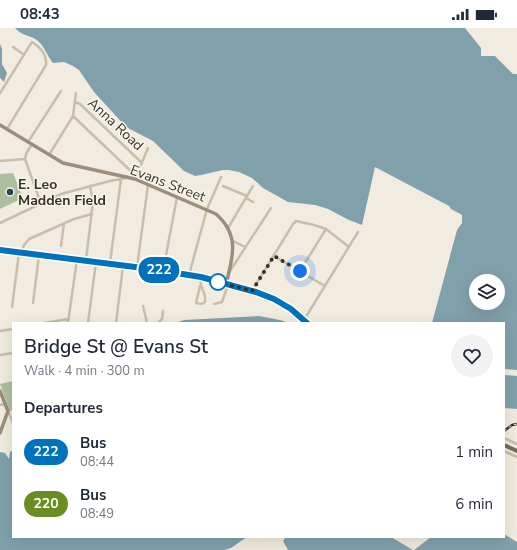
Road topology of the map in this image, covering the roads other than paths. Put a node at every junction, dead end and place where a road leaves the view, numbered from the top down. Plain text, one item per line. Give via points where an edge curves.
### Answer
1 (13, 47) dead end
2 (23, 54) junction
3 (61, 91) dead end
4 (0, 93) edge
5 (76, 93) dead end
6 (75, 102) junction
7 (73, 116) junction
8 (0, 125) edge
9 (7, 129) junction
10 (28, 142) junction
11 (32, 144) junction
12 (148, 148) dead end
13 (49, 155) junction
14 (25, 159) junction
15 (0, 161) edge
16 (142, 162) junction
17 (136, 177) junction
18 (129, 178) junction
19 (221, 178) dead end
20 (121, 179) junction
21 (148, 184) junction
22 (90, 186) junction
23 (223, 186) dead end
24 (253, 186) dead end
25 (177, 197) junction
26 (246, 197) junction
27 (253, 202) dead end
28 (41, 204) junction
29 (271, 208) dead end
30 (207, 209) junction
31 (92, 214) junction
32 (64, 222) junction
33 (0, 224) edge
34 (228, 228) junction
35 (326, 229) junction
36 (358, 232) dead end
37 (232, 241) junction
38 (61, 246) dead end
39 (245, 247) junction
40 (349, 247) junction
41 (0, 250) edge
42 (20, 252) junction
43 (39, 254) junction
44 (274, 256) junction
45 (77, 259) junction
46 (86, 260) junction
47 (96, 262) junction
48 (110, 263) junction
49 (123, 265) junction
50 (137, 267) junction
51 (163, 271) junction
52 (300, 271) junction
53 (189, 274) junction
54 (228, 275) junction
55 (201, 277) junction
56 (227, 284) junction
57 (200, 286) junction
58 (325, 286) junction
59 (252, 291) junction
60 (33, 303) dead end
61 (214, 304) dead end
62 (143, 306) dead end
63 (12, 307) dead end
64 (163, 311) dead end
65 (69, 319) junction
66 (306, 321) edge
67 (50, 322) edge
68 (68, 322) edge
69 (88, 322) edge
70 (116, 322) edge
71 (148, 322) edge
72 (159, 322) edge
73 (12, 328) edge
74 (0, 331) edge
75 (12, 353) edge
76 (0, 355) edge
77 (0, 391) edge
78 (5, 404) junction
79 (0, 405) edge
80 (8, 411) junction
81 (12, 421) edge
82 (0, 433) edge
83 (505, 438) edge
84 (517, 444) edge
85 (505, 445) edge
86 (505, 451) edge
87 (517, 451) edge
88 (517, 457) edge

1 - 2 street
2 - 4 street
2 - 9 street via 32,42 43,52 46,65
3 - 10 street
5 - 6 street
6 - 7 street
6 - 16 street, Anna Road
7 - 13 street
7 - 17 street
8 - 9 street, Evans Street
9 - 10 street, Evans Street
10 - 11 street, Evans Street
11 - 13 street, Evans Street
11 - 14 street
12 - 16 street
13 - 18 street, Evans Street via 68,165
14 - 15 street
14 - 28 street
16 - 17 street
17 - 18 street, Evans Street
17 - 21 street, Evans Street
18 - 20 street
19 - 30 street
20 - 22 street
20 - 48 street
21 - 25 street, Evans Street
21 - 50 street
22 - 28 street via 61,194
22 - 31 street via 93,198
23 - 26 street
24 - 26 street
25 - 30 street, Evans Street
25 - 51 street
26 - 27 street
26 - 34 street
28 - 33 street
29 - 39 street
30 - 34 street, Evans Street via 220,218
30 - 53 street
31 - 32 street
31 - 46 street
32 - 38 street
32 - 42 street via 29,239
34 - 37 street, Evans Street
35 - 40 street
35 - 44 street via 296,221
35 - 52 street
36 - 40 street
37 - 39 street
37 - 54 street, Evans Street via 233,254
39 - 54 street
40 - 58 street
41 - 42 main road
42 - 43 main road
42 - 63 street
43 - 45 main road
43 - 60 street
44 - 52 street
44 - 59 street
45 - 46 main road
45 - 65 street
46 - 47 main road
47 - 48 main road
47 - 69 street
48 - 49 main road
49 - 50 main road
49 - 70 street
50 - 51 main road
51 - 53 main road
52 - 58 street
53 - 55 main road
54 - 56 street, Evans Street
55 - 56 main road
55 - 57 street
56 - 59 main road
56 - 61 street via 222,302
57 - 57 street via 206,296 203,304 196,303
58 - 66 street
59 - 66 main road via 278,301
62 - 71 street
64 - 72 street
65 - 67 street
65 - 68 street
73 - 74 street
75 - 76 street
77 - 78 street
78 - 79 street
78 - 80 street
80 - 81 street
80 - 82 street
83 - 84 street
85 - 87 main road
86 - 88 street

